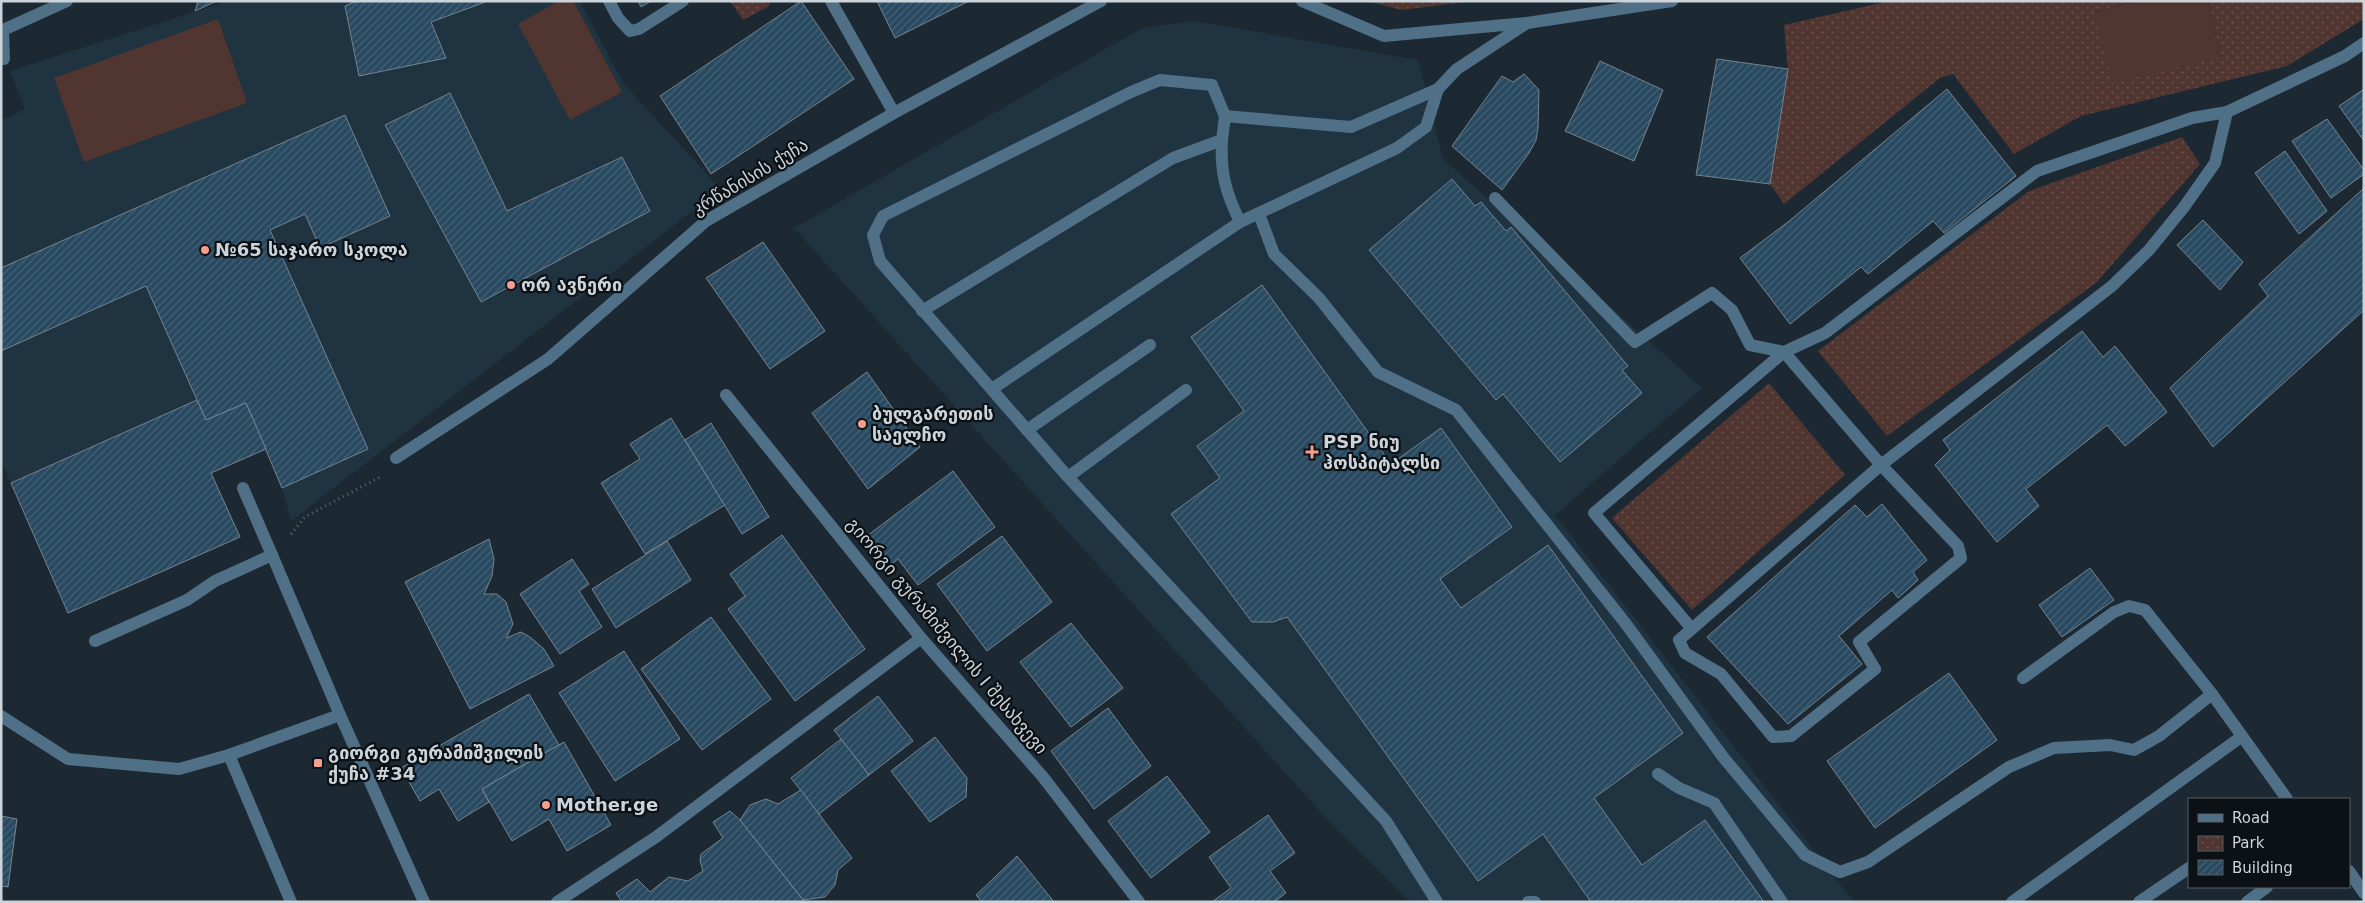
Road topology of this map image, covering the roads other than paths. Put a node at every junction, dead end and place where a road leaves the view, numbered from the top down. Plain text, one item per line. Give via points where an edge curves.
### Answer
1 (67, 1) edge
2 (609, 1) edge
3 (683, 1) edge
4 (831, 1) edge
5 (1101, 1) edge
6 (1302, 1) edge
7 (1672, 1) edge
8 (1656, 2) edge
9 (1527, 23) junction
10 (2364, 43) edge
11 (4, 59) dead end
12 (1438, 89) junction
13 (2226, 112) junction
14 (894, 113) junction
15 (1225, 116) junction
16 (1222, 140) junction
17 (1495, 198) dead end
18 (1259, 214) junction
19 (1240, 222) junction
20 (922, 311) junction
21 (1150, 344) dead end
22 (1784, 352) junction
23 (992, 389) junction
24 (1186, 390) dead end
25 (726, 395) dead end
26 (1026, 430) junction
27 (396, 458) road end
28 (1881, 465) junction
29 (1068, 477) junction
30 (243, 488) dead end
31 (272, 555) junction
32 (1692, 628) junction
33 (921, 638) junction
34 (96, 641) dead end
35 (2023, 678) dead end
36 (2212, 694) junction
37 (340, 715) junction
38 (1, 716) edge
39 (2241, 737) junction
40 (229, 755) junction
41 (1658, 774) dead end
42 (2287, 798) edge
43 (2188, 869) edge
44 (2350, 872) edge
45 (2267, 888) edge
46 (2364, 893) edge
47 (291, 902) edge
48 (424, 902) edge
49 (557, 902) edge
50 (1139, 902) edge
51 (1437, 902) edge
52 (1528, 902) edge
53 (1535, 902) edge
54 (1782, 902) edge
55 (2012, 902) edge
56 (2139, 902) edge
57 (2246, 902) edge

1 - 11 street via 3,30
2 - 3 street via 630,31 639,29
4 - 14 street
5 - 14 street, კრწანისის ქუჩა
6 - 9 street via 1384,36
7 - 8 street
8 - 9 street
9 - 12 street via 1457,69
10 - 13 street via 2345,56
12 - 15 street via 1351,127
12 - 18 street via 1426,127 1397,148
13 - 22 street via 2192,118 2037,171 1825,333
13 - 28 street via 2215,163 2149,250 2112,286
14 - 27 street, კრწანისის ქუჩა via 706,221 548,359
15 - 16 street
15 - 20 street via 1212,86 1160,80 883,216 873,235 880,261
16 - 19 street via 1221,164 1227,194
16 - 20 street via 1173,158
17 - 22 street via 1635,342 1712,293 1732,310 1750,345
18 - 19 street
18 - 36 street via 1274,254 1319,298 1378,372 1456,410 1626,624 1724,757 1806,855 1840,872 1868,862 2009,767 2054,748 2110,745 2134,750 2159,736
19 - 23 street
20 - 23 street
21 - 26 street
22 - 28 street
22 - 32 street via 1594,513
23 - 26 street
24 - 29 street
25 - 33 street, გიორგი გურამიშვილის I შესახვევი
26 - 29 street
28 - 32 street
28 - 32 street via 1958,546 1961,558 1859,642 1875,669 1791,736 1773,737 1721,674 1685,653 1679,640
29 - 51 street via 1386,821
30 - 31 street
31 - 34 street via 214,581 187,600
31 - 37 street
33 - 49 street via 656,837
33 - 50 street, გიორგი გურამიშვილის I შესახვევი via 1044,777
35 - 36 street via 2114,612 2129,606 2145,610
36 - 39 street
37 - 40 street
37 - 48 street
38 - 40 street via 68,758 179,769
39 - 42 street
39 - 55 street
40 - 47 street
41 - 54 street via 1714,804
43 - 56 street
44 - 46 street
45 - 57 street
52 - 53 street

